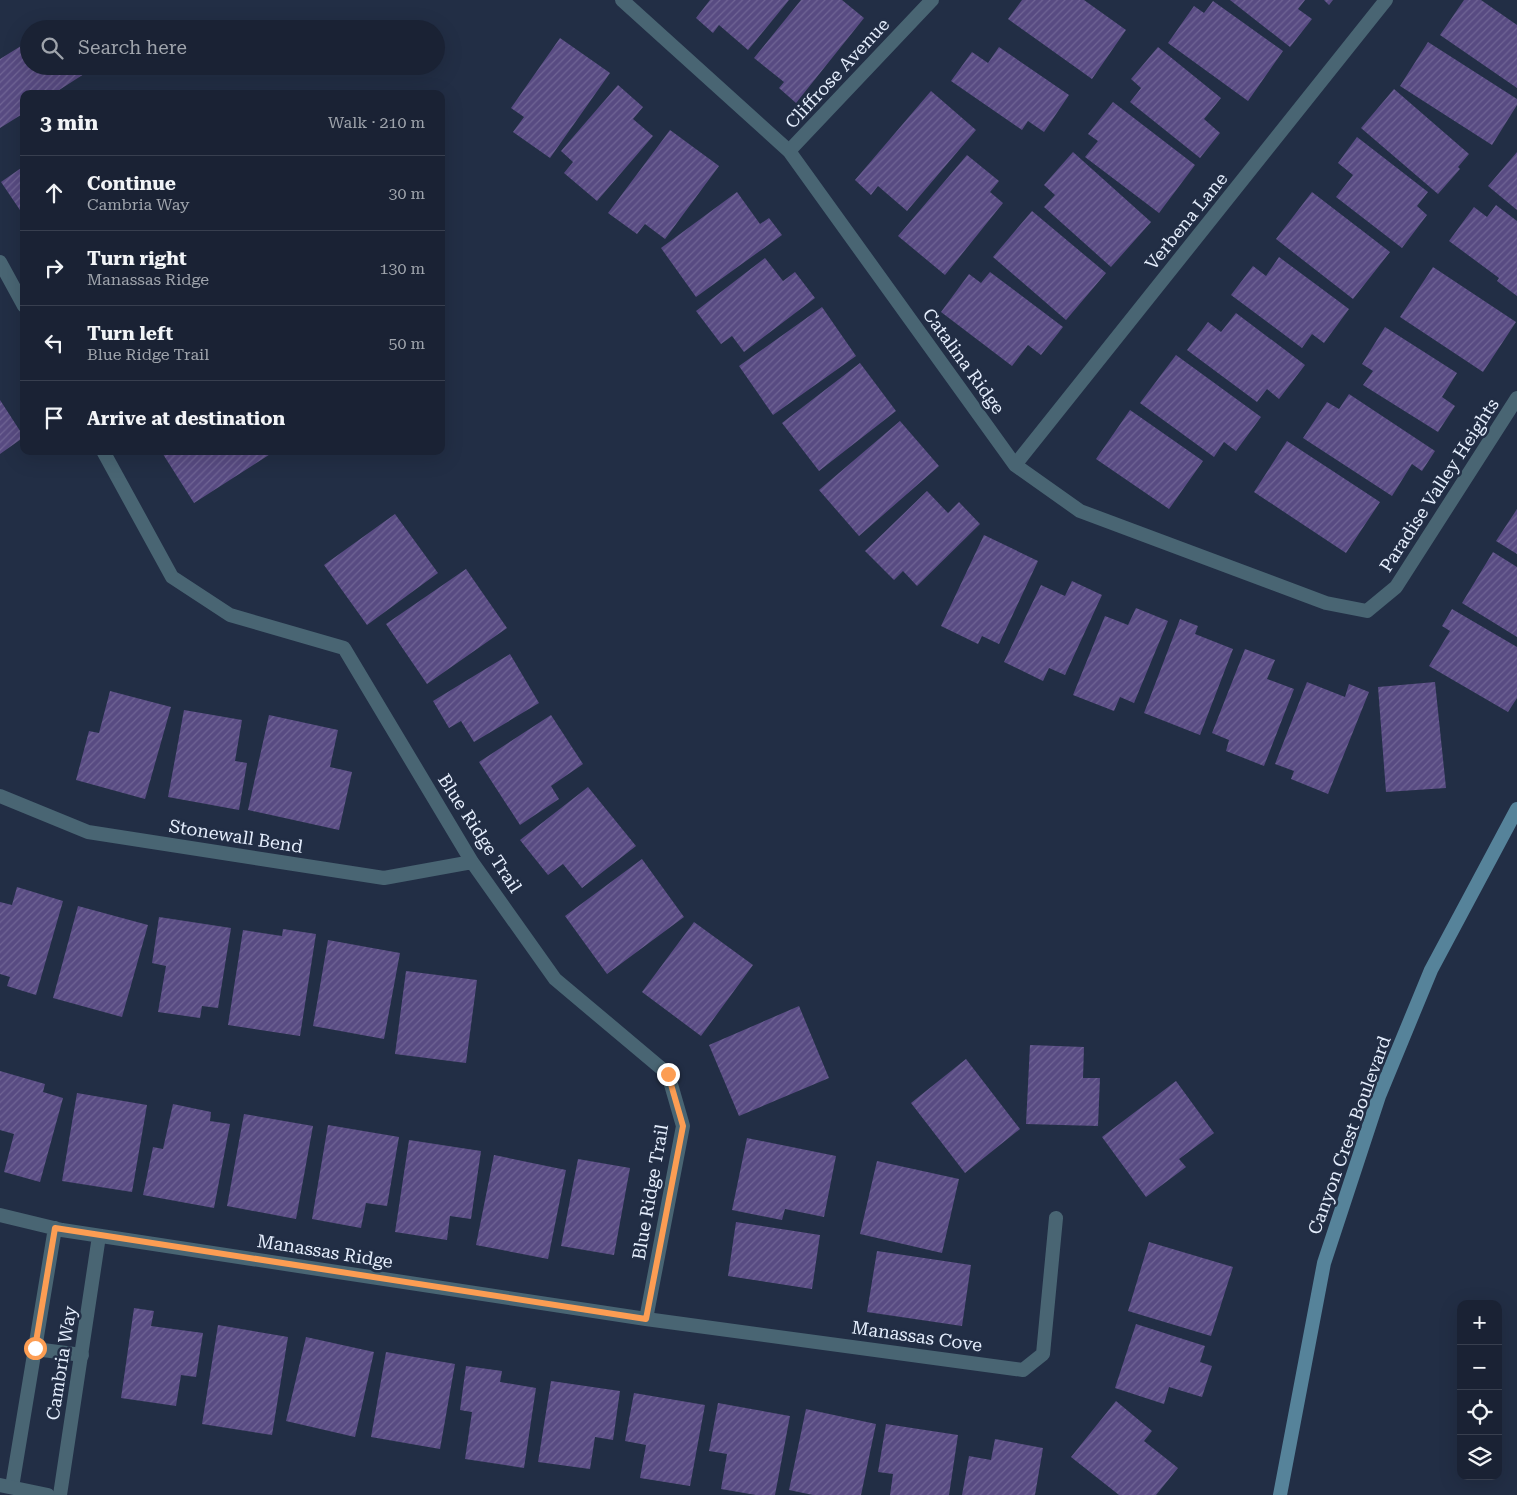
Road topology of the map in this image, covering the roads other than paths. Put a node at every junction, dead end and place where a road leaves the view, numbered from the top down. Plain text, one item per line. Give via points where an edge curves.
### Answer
1 (622, 0) edge
2 (932, 0) edge
3 (1386, 0) edge
4 (789, 150) junction
5 (0, 262) edge
6 (20, 299) edge
7 (1517, 398) edge
8 (105, 455) edge
9 (1015, 465) junction
10 (1367, 611) joint
11 (0, 796) edge
12 (1517, 809) edge
13 (472, 862) junction
14 (0, 1215) edge
15 (1056, 1218) dead end
16 (55, 1228) junction
17 (100, 1236) junction
18 (646, 1319) junction
19 (35, 1348) junction
20 (82, 1356) junction
21 (6, 1486) edge
22 (48, 1495) edge
23 (60, 1495) edge
24 (1280, 1495) edge

1 - 4 street, Catalina Ridge
2 - 4 street, Cliffrose Avenue
3 - 9 street, Verbena Lane
4 - 9 street, Catalina Ridge
5 - 6 street
7 - 10 street, Paradise Valley Heights via 1396,587
8 - 13 street, Blue Ridge Trail via 172,577 230,615 344,648
9 - 10 street, Catalina Ridge via 1080,511 1326,603
11 - 13 street, Stonewall Bend via 88,832 384,878
12 - 24 main road, Canyon Crest Boulevard via 1431,970 1379,1096 1324,1262
13 - 18 street, Blue Ridge Trail via 555,979 668,1074 683,1126
14 - 16 street, Manassas Ridge
15 - 18 street, Manassas Cove via 1043,1354 1023,1370
16 - 17 street, Manassas Ridge
16 - 19 street, Cambria Way
17 - 18 street, Manassas Ridge
17 - 20 street, Cambria Way
19 - 20 street
19 - 21 street, Cambria Way
20 - 23 street, Cambria Way
21 - 22 street

